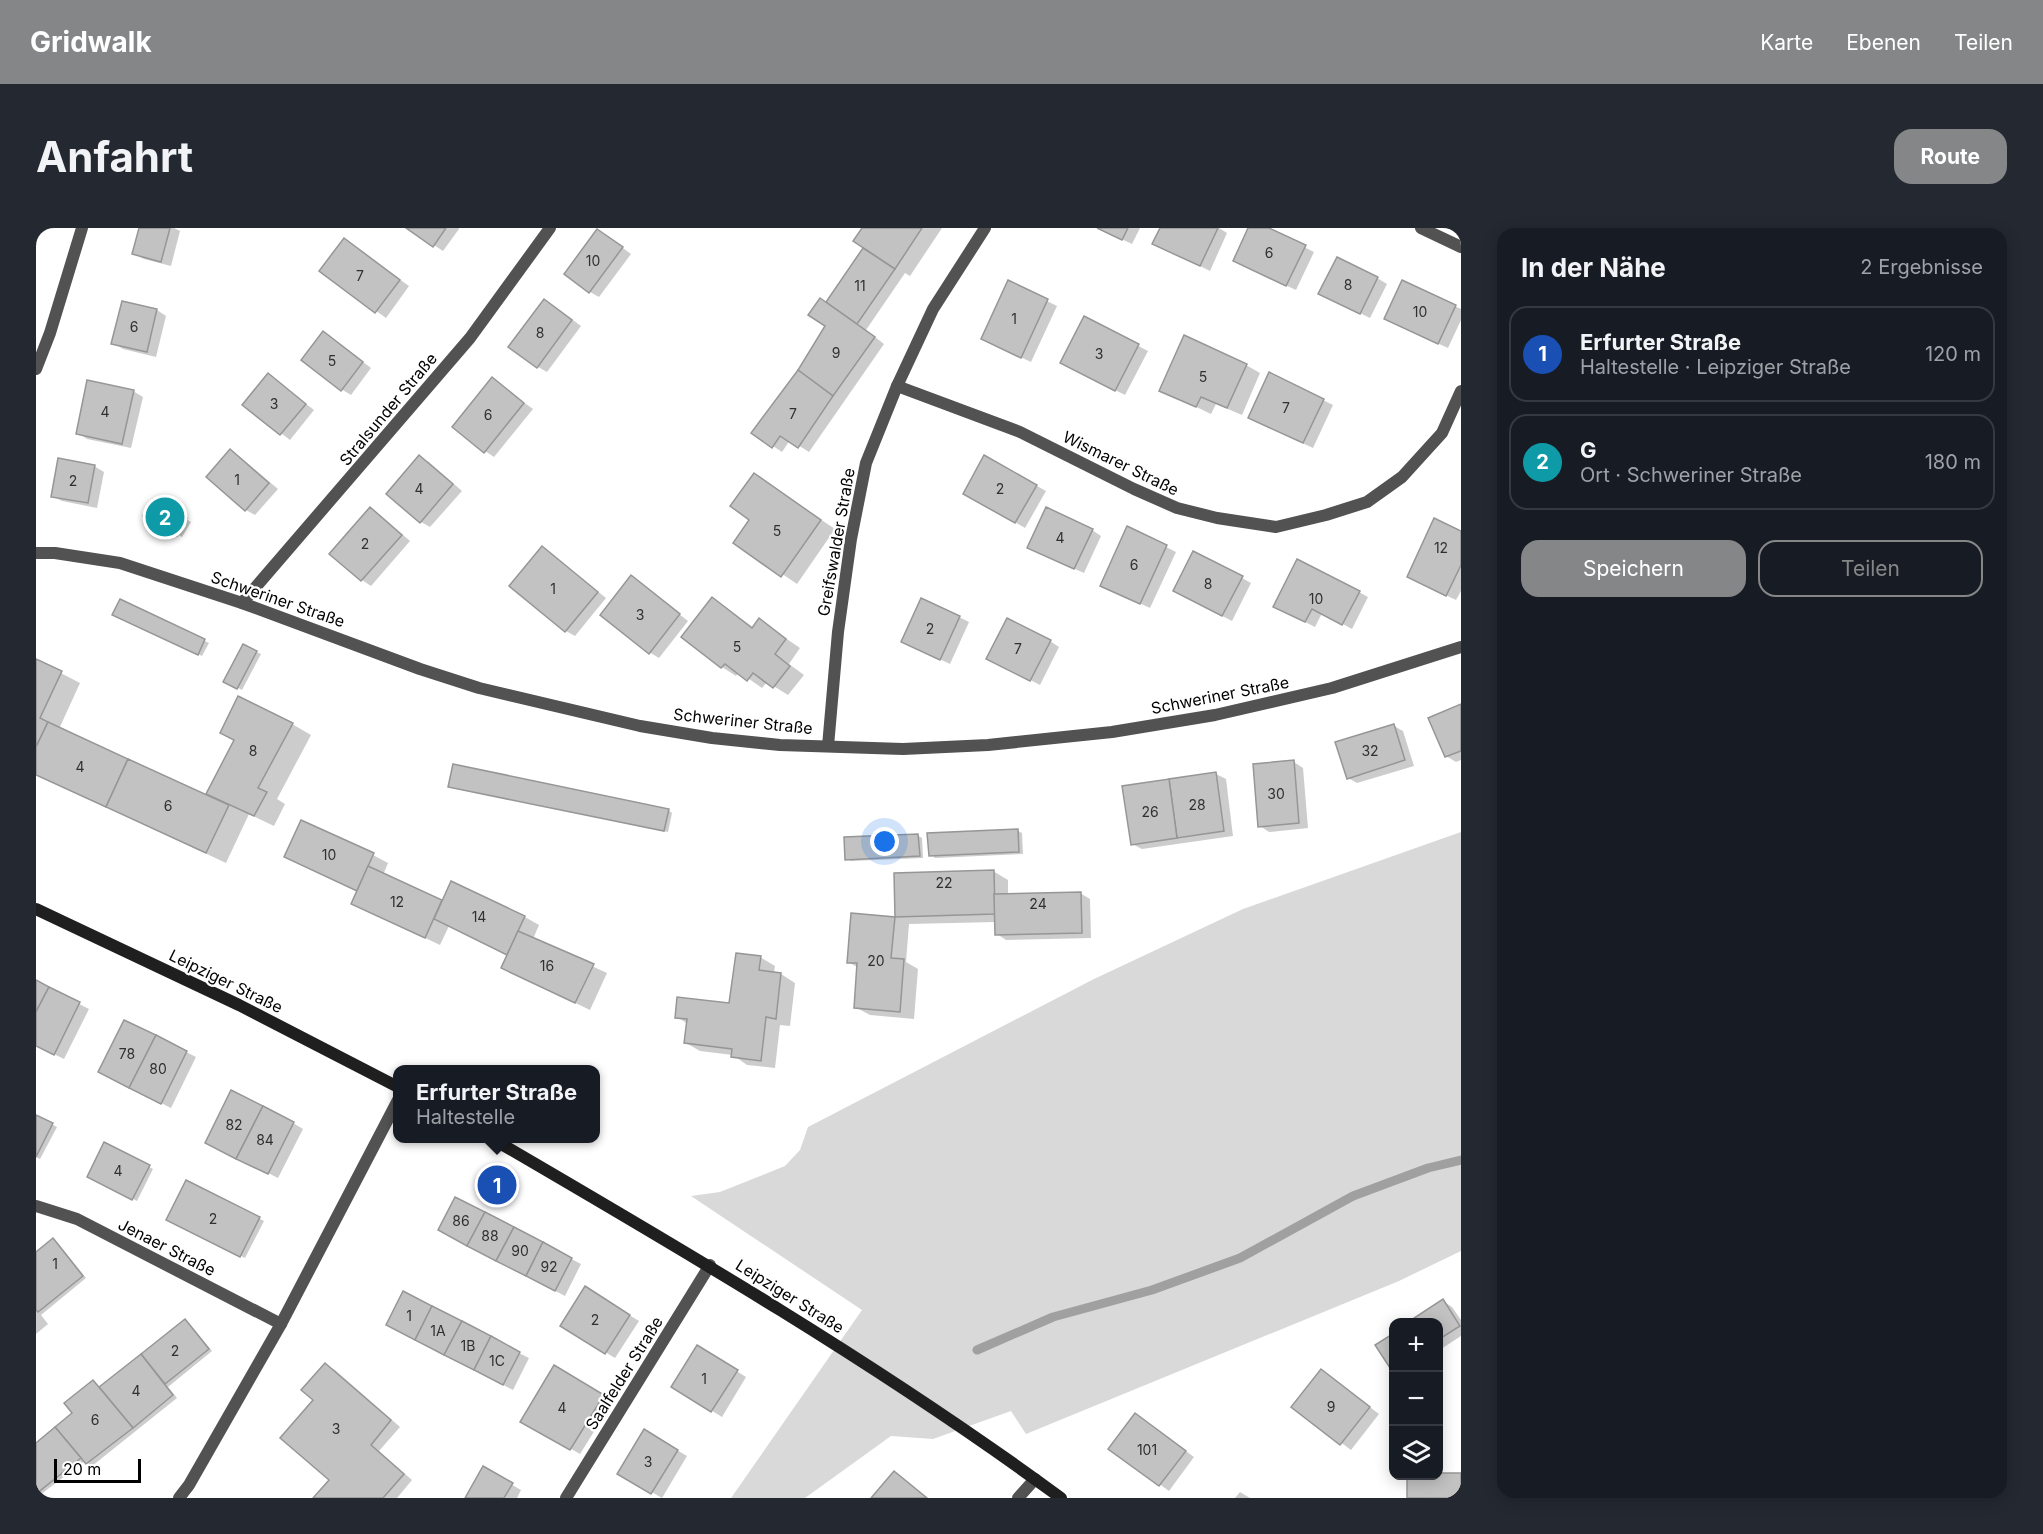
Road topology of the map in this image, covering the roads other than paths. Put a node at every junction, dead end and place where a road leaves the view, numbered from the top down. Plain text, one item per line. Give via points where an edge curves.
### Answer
1 (82, 228) edge
2 (550, 228) edge
3 (984, 228) edge
4 (1421, 228) edge
5 (1461, 247) edge
6 (36, 369) edge
7 (897, 386) junction
8 (1461, 391) edge
9 (36, 553) edge
10 (242, 603) junction
11 (1461, 647) edge
12 (828, 746) junction
13 (36, 909) edge
14 (393, 1085) edge
15 (393, 1110) edge
16 (500, 1143) edge
17 (36, 1206) edge
18 (710, 1265) junction
19 (281, 1324) junction
20 (1035, 1479) junction
21 (179, 1498) edge
22 (566, 1498) edge
23 (1018, 1498) edge
24 (1061, 1498) edge

1 - 6 street
2 - 10 street, Stralsunder Straße via 470,338
3 - 7 street, Greifswalder Straße via 933,309
4 - 5 street
7 - 8 street, Wismarer Straße via 1020,432 1177,508 1276,527 1366,502 1402,477 1442,433
7 - 12 street, Greifswalder Straße via 866,463 853,528 838,632
9 - 10 street, Schweriner Straße via 120,563
10 - 12 street, Schweriner Straße via 420,669 556,708 712,738
11 - 12 street, Schweriner Straße via 1332,688 1215,715 1123,730 988,745 903,749
13 - 14 main road, Leipziger Straße via 239,1005
15 - 19 street
16 - 18 main road, Leipziger Straße
17 - 19 street, Jenaer Straße via 77,1219
18 - 20 main road, Leipziger Straße via 851,1354
18 - 22 street, Saalfelder Straße
19 - 21 street
20 - 23 street
20 - 24 main road, Leipziger Straße

